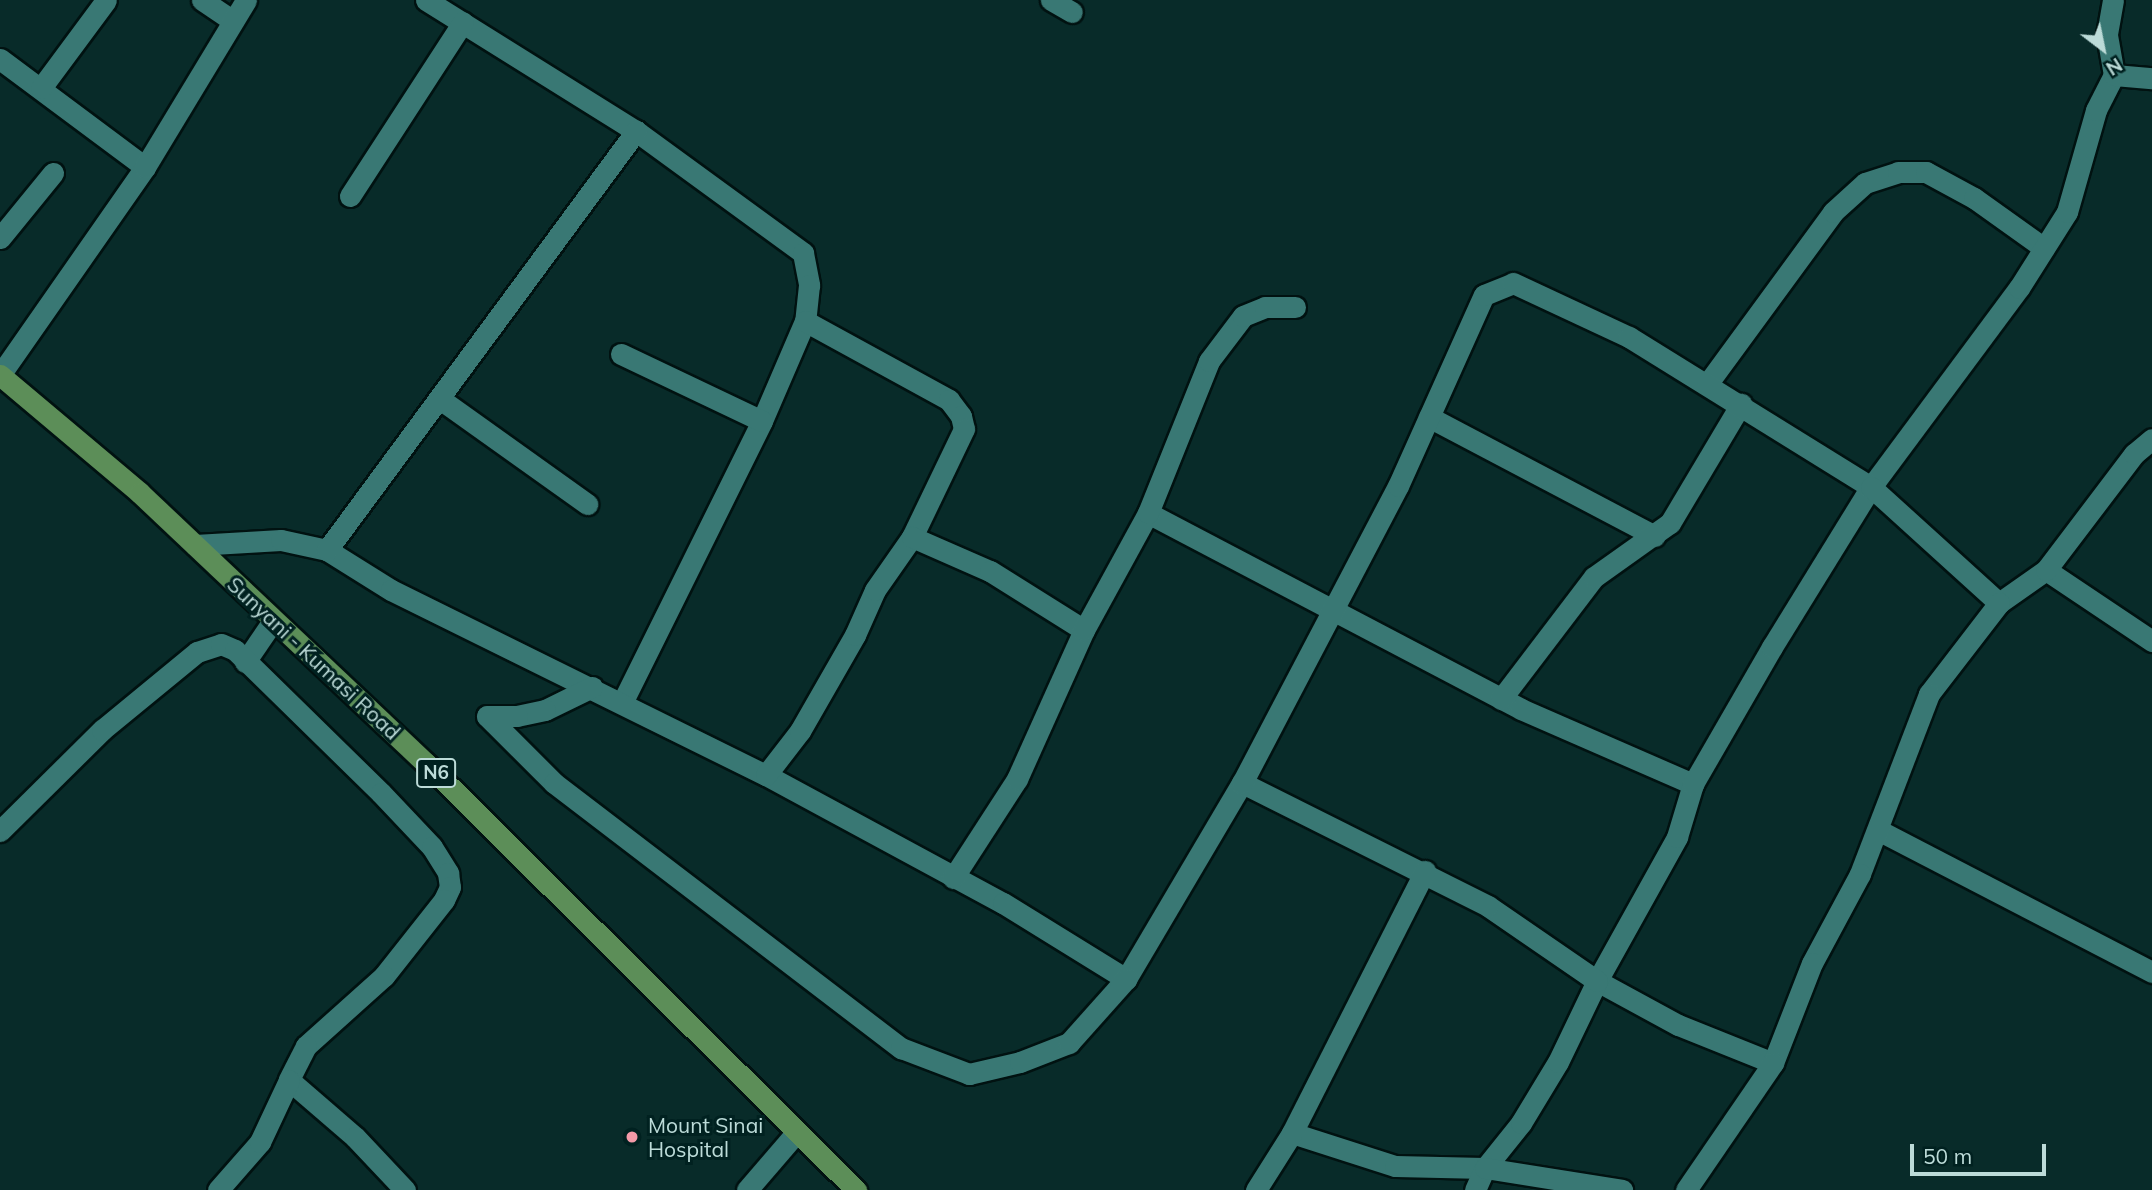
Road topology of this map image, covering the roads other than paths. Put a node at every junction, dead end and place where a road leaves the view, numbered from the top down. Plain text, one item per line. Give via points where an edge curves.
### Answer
1 (106, 0) edge
2 (202, 0) edge
3 (246, 0) edge
4 (426, 0) edge
5 (1051, 0) edge
6 (2113, 0) edge
7 (1072, 12) dead end
8 (233, 21) junction
9 (463, 22) junction
10 (0, 59) edge
11 (2114, 75) junction
12 (2152, 78) edge
13 (41, 88) junction
14 (636, 131) junction
15 (145, 167) junction
16 (53, 173) dead end
17 (350, 196) dead end
18 (0, 238) edge
19 (2045, 248) junction
20 (1295, 307) dead end
21 (805, 321) junction
22 (621, 354) dead end
23 (0, 375) edge
24 (1708, 383) junction
25 (440, 399) junction
26 (1741, 404) junction
27 (1429, 417) junction
28 (762, 421) junction
29 (2152, 439) edge
30 (1871, 487) junction
31 (587, 504) dead end
32 (1148, 513) junction
33 (1656, 536) junction
34 (912, 537) junction
35 (195, 545) junction
36 (327, 550) junction
37 (2046, 570) junction
38 (1999, 603) junction
39 (1329, 611) junction
40 (273, 621) junction
41 (1084, 630) junction
42 (2152, 641) edge
43 (245, 662) junction
44 (592, 687) junction
45 (1501, 699) junction
46 (622, 702) junction
47 (766, 775) junction
48 (1242, 783) junction
49 (1693, 784) junction
50 (1878, 830) junction
51 (0, 831) edge
52 (1425, 871) junction
53 (953, 878) junction
54 (2152, 972) edge
55 (1126, 979) junction
56 (1597, 981) junction
57 (1773, 1063) junction
58 (289, 1080) junction
59 (796, 1133) junction
60 (1292, 1133) junction
61 (1485, 1168) junction
62 (218, 1190) edge
63 (405, 1190) edge
64 (747, 1190) edge
65 (856, 1190) edge
66 (1256, 1190) edge
67 (1475, 1190) edge
68 (1622, 1190) edge
69 (1686, 1190) edge

1 - 13 street
2 - 8 street
3 - 8 street
4 - 9 street
5 - 7 street
6 - 11 street via 2107,35
8 - 15 street
9 - 14 street
9 - 17 street
10 - 13 street
11 - 12 street
11 - 19 street via 2096,110 2067,212
13 - 15 street
14 - 21 street via 803,253 809,285
14 - 25 street
15 - 23 street
16 - 18 street
19 - 24 street via 1974,198 1926,172 1898,172 1866,183 1833,212
19 - 30 street
20 - 32 street via 1265,307 1243,316 1224,337 1209,360
21 - 28 street
21 - 34 street via 949,400 961,416 964,429
22 - 28 street
23 - 35 main road, Sunyani - Kumasi Road / N6
24 - 26 street
24 - 27 street via 1629,337 1513,283 1484,295
25 - 31 street
25 - 36 street
26 - 30 street
26 - 33 street via 1670,523
27 - 33 street
27 - 39 street via 1398,486
28 - 46 street
29 - 37 street via 2134,454
30 - 38 street
30 - 49 street
32 - 39 street
32 - 41 street
33 - 45 street via 1594,577
34 - 41 street via 990,571
34 - 47 street via 875,590 800,731
35 - 36 street via 281,540
35 - 40 main road, Sunyani - Kumasi Road / N6
36 - 44 street via 391,590
37 - 38 street
37 - 42 street
38 - 50 street via 1929,694
39 - 45 street
39 - 48 street
40 - 43 street
40 - 59 main road, Sunyani - Kumasi Road / N6 via 522,855
41 - 53 street via 1017,779
43 - 51 street via 235,650 221,644 197,652 102,730
43 - 58 street via 426,841 444,863 450,887 384,976 306,1046
44 - 46 street
44 - 55 street via 545,710 487,716 554,783 901,1048 969,1074 1020,1062 1069,1043
45 - 49 street
46 - 47 street
47 - 53 street
48 - 52 street
48 - 55 street
49 - 56 street via 1677,837
50 - 54 street
50 - 57 street via 1812,963
52 - 56 street via 1488,905
52 - 60 street
53 - 55 street
56 - 57 street via 1678,1025
56 - 61 street via 1558,1062 1521,1123
57 - 69 street
58 - 62 street via 260,1142
58 - 63 street via 355,1137
59 - 64 street
59 - 65 main road, Sunyani - Kumasi Road / N6
60 - 61 street via 1395,1166
60 - 66 street
61 - 67 street
61 - 68 street

